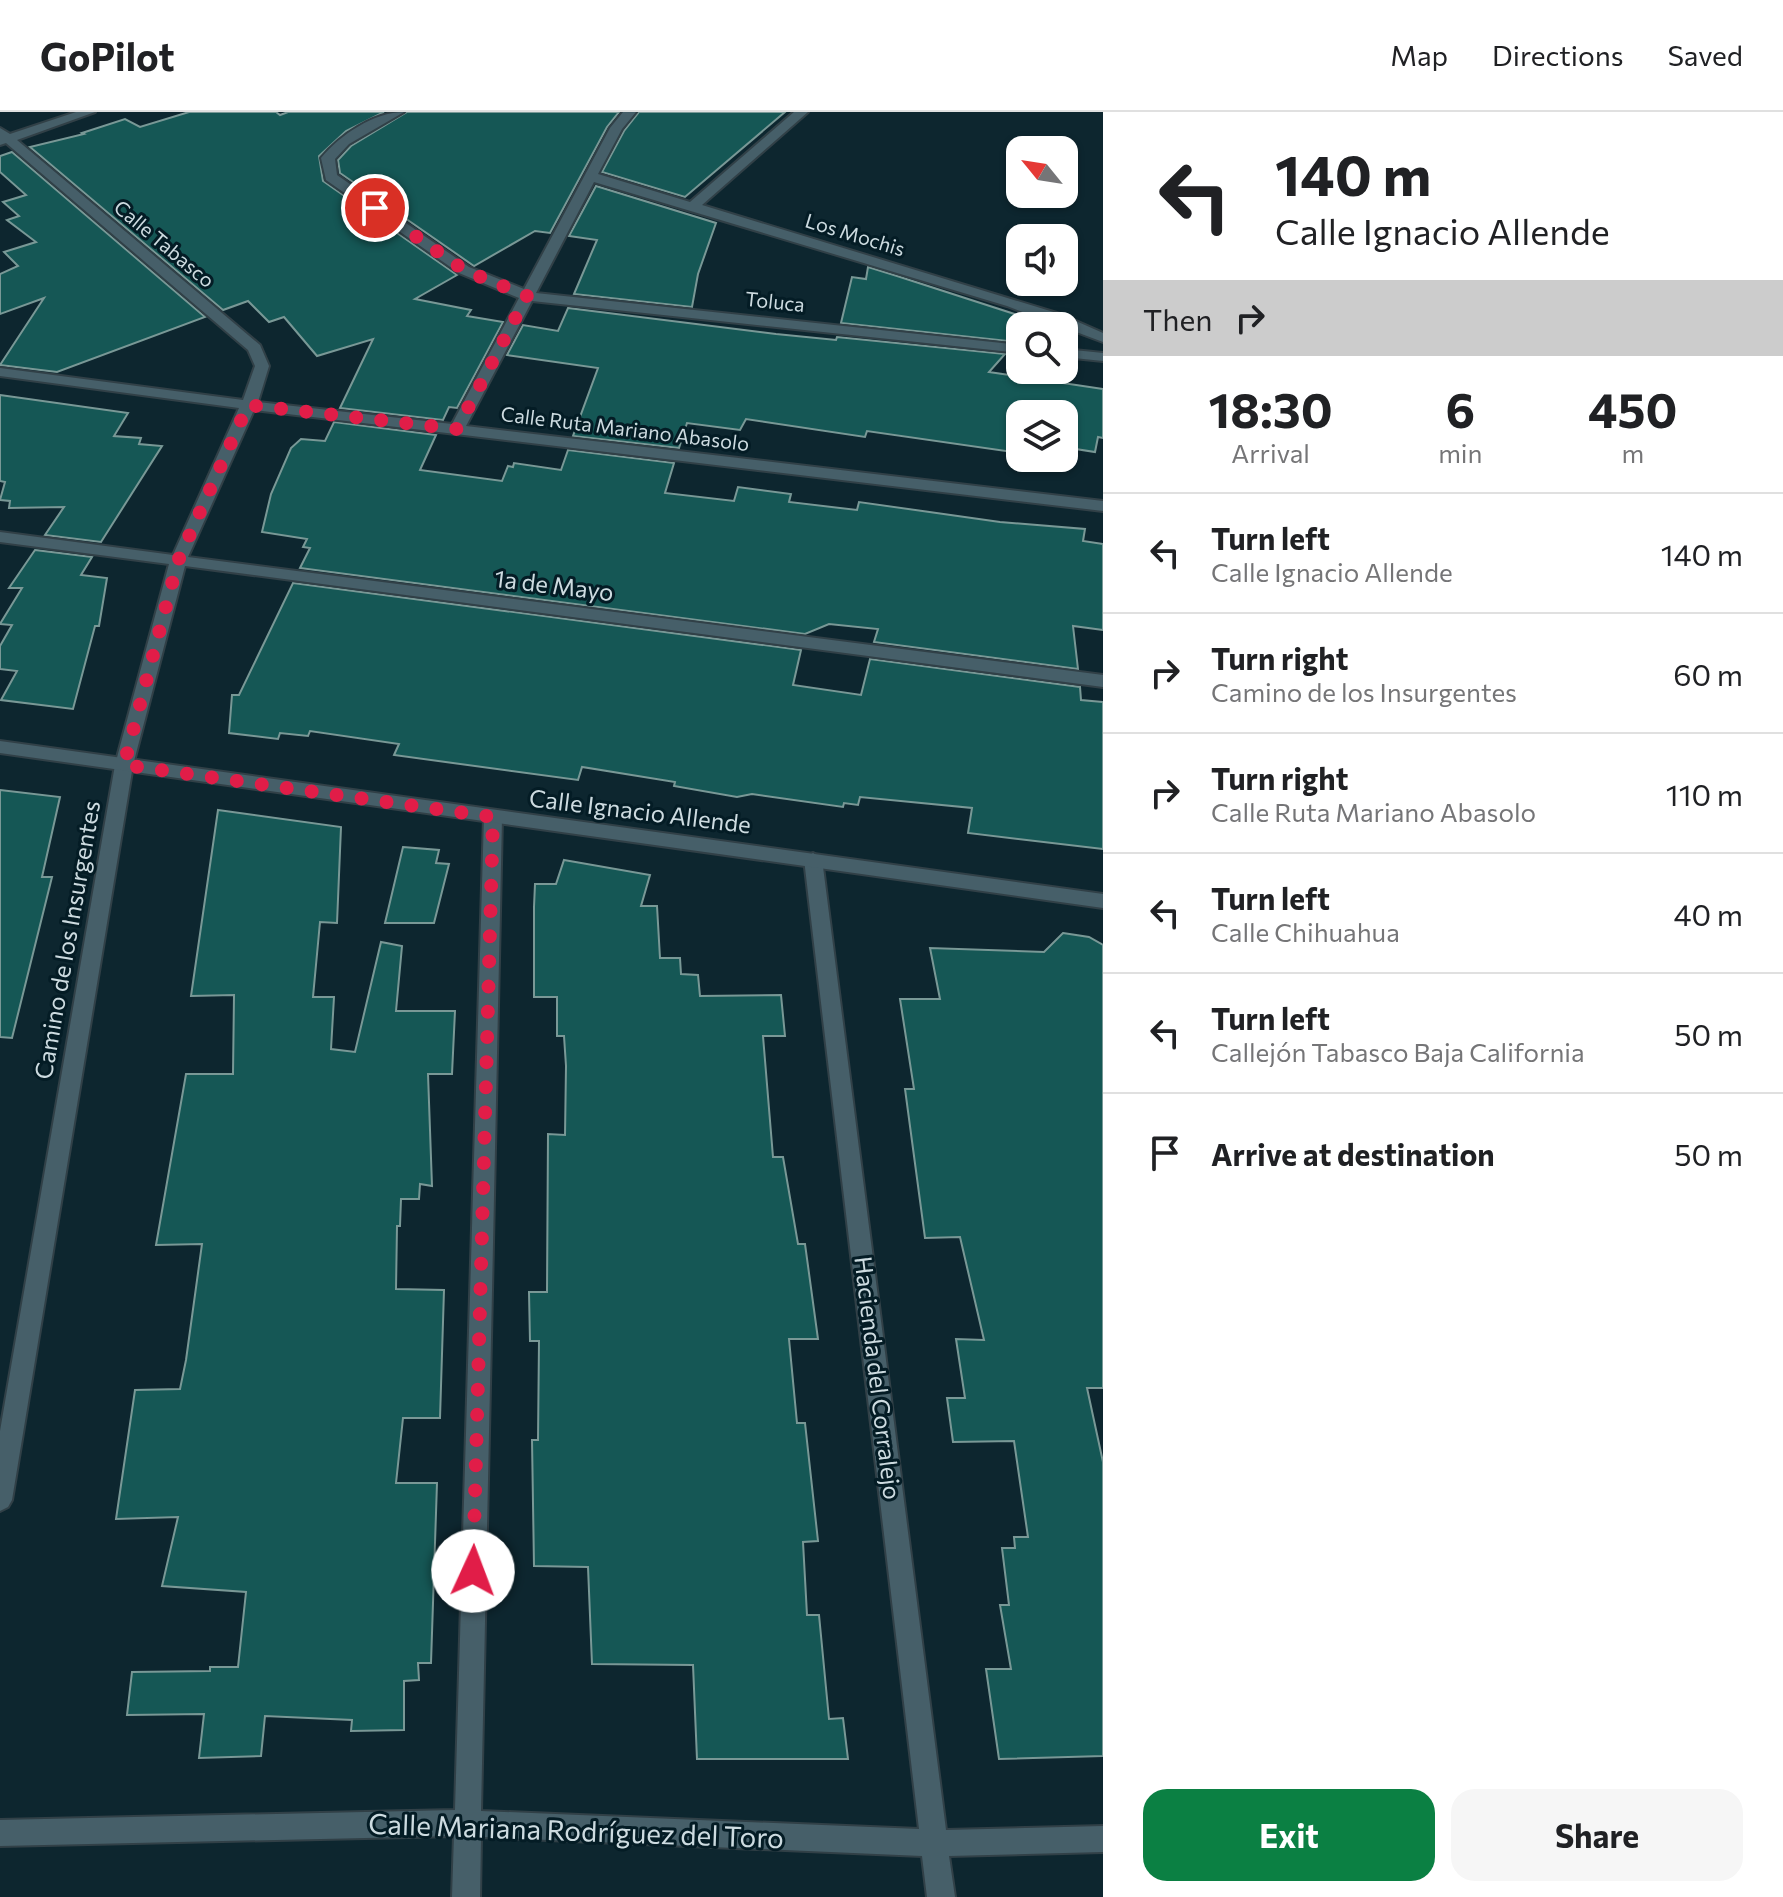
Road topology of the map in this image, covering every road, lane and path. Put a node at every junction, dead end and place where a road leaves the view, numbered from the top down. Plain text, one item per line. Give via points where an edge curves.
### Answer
1 (89, 112) edge
2 (398, 112) edge
3 (630, 112) edge
4 (802, 112) edge
5 (3, 137) edge
6 (593, 177) junction
7 (693, 206) junction
8 (527, 296) junction
9 (1103, 338) edge
10 (1006, 347) edge
11 (1078, 354) edge
12 (1103, 357) edge
13 (0, 372) edge
14 (248, 405) junction
15 (457, 429) junction
16 (1103, 506) edge
17 (0, 537) edge
18 (178, 561) junction
19 (1103, 681) edge
20 (0, 747) edge
21 (124, 765) junction
22 (493, 817) junction
23 (813, 859) junction
24 (1103, 901) edge
25 (0, 1500) edge
26 (466, 1823) junction
27 (0, 1833) edge
28 (1103, 1839) edge
29 (935, 1843) junction
30 (466, 1897) edge
31 (941, 1897) edge

1 - 5 street
2 - 8 street, Toluca via 344,141 328,158 331,177 464,270
3 - 6 street via 616,128
4 - 7 street
5 - 14 street, Calle Tabasco via 255,348 262,366
6 - 7 street, Los Mochis
6 - 8 street
7 - 9 street, Los Mochis via 1041,312
8 - 10 street, Toluca
8 - 15 street
11 - 12 street
13 - 14 street, Calle Ruta Mariano Abasolo
14 - 15 street, Calle Ruta Mariano Abasolo
14 - 18 street, Camino de los Insurgentes
15 - 16 street, Calle Ruta Mariano Abasolo
17 - 18 street, 1a de Mayo
18 - 19 street, 1a de Mayo
18 - 21 street, Camino de los Insurgentes
20 - 21 street, Calle Ignacio Allende
21 - 22 street, Calle Ignacio Allende
21 - 25 street, Camino de los Insurgentes
22 - 23 street, Calle Ignacio Allende
22 - 26 street
23 - 24 street, Calle Ignacio Allende
23 - 29 street, Hacienda del Corralejo
26 - 27 street, Calle Mariana Rodríguez del Toro
26 - 29 street, Calle Mariana Rodríguez del Toro
26 - 30 street
28 - 29 street, Calle Mariana Rodríguez del Toro
29 - 31 street, Hacienda del Corralejo

